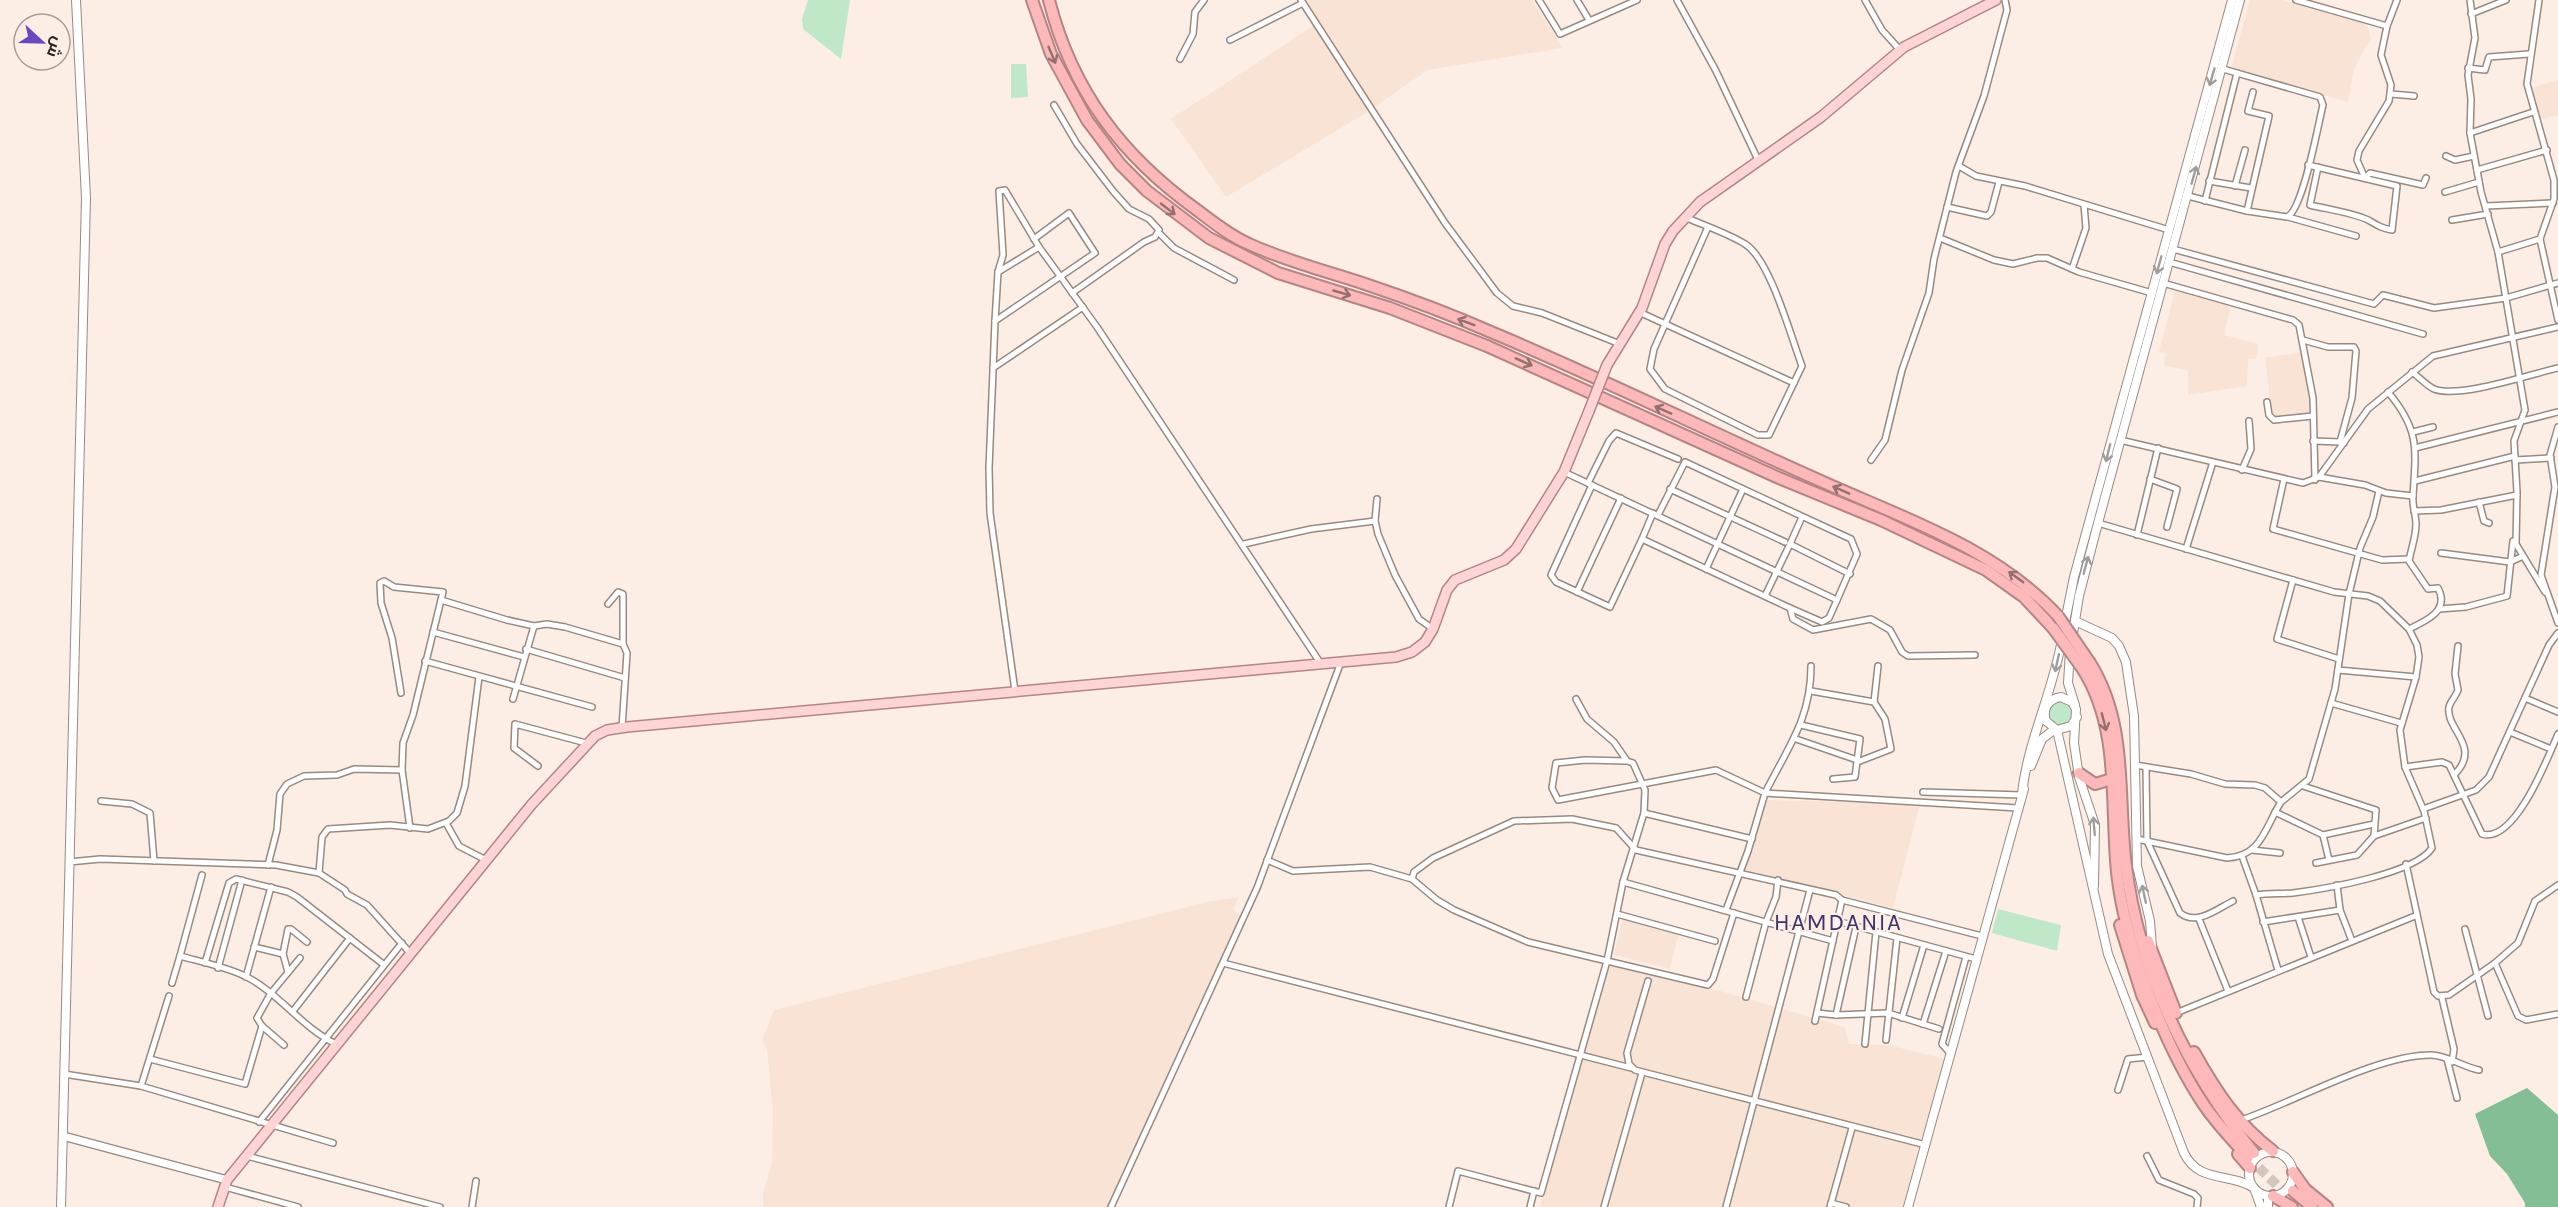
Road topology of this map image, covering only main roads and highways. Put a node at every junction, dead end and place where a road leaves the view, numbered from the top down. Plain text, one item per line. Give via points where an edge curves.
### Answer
1 (76, 0) edge
2 (1032, 0) edge
3 (1049, 0) edge
4 (1996, 0) edge
5 (2232, 0) edge
6 (2241, 0) edge
7 (2074, 621) junction
8 (2086, 666) junction
9 (2075, 705) junction
10 (2045, 709) junction
11 (2077, 717) junction
12 (2056, 729) junction
13 (2079, 773) junction
14 (2112, 779) junction
15 (2022, 794) junction
16 (2131, 899) junction
17 (2095, 906) junction
18 (2152, 952) junction
19 (2273, 1152) junction
20 (2250, 1160) junction
21 (2293, 1172) junction
22 (2210, 1176) junction
23 (2254, 1188) junction
24 (2271, 1196) junction
25 (61, 1207) edge
26 (218, 1207) edge
27 (1908, 1207) edge
28 (2261, 1207) edge
29 (2268, 1207) edge
30 (2292, 1207) edge
31 (2301, 1207) edge
32 (2312, 1207) edge
33 (2327, 1207) edge

1 - 25 main road via 86,198
2 -> 8 highway, bridge via 1062,79 1092,128 1147,191 1209,238 1278,273 1390,308 1487,346 1986,570 2024,597
8 -> 3 highway, bridge via 2058,616 2026,584 2005,569 1916,524 1490,332 1245,243 1164,186 1137,162 1109,128 1071,63
4 - 26 main road, bridge via 1900,50 1821,117 1700,202 1685,217 1665,244 1640,312 1607,365 1564,472 1516,549 1504,560 1466,574 1451,585 1425,642 1412,652 1396,657 607,730 586,743 486,860 226,1183
5 -> 10 main road via 2074,577
7 -> 6 main road
7 - 9 main road via 2068,670
18 -> 7 main road via 2150,921 2137,866 2134,716 2122,653 2106,634
8 -> 14 highway via 2110,750
8 - 16 highway via 2109,703 2119,743
9 - 10 main road via 2057,698
9 - 11 main road
10 - 12 main road via 2046,721
10 - 15 main road via 2030,751
11 - 12 main road via 2071,726
11 - 13 main road via 2074,743
12 - 15 main road via 2042,739
12 - 17 main road via 2064,751
13 - 14 highway via 2095,784
17 -> 13 main road via 2095,825
14 - 20 highway via 2117,873 2126,925 2157,1009 2204,1104
15 - 27 main road
16 - 18 highway
16 - 20 highway via 2150,968 2186,1052
17 - 22 main road via 2115,979 2188,1161
18 - 19 highway via 2176,1013 2214,1086 2247,1131
19 - 20 main road
19 - 21 main road via 2285,1156
20 - 22 main road via 2237,1175
20 - 23 main road
21 - 24 main road via 2288,1188
21 - 33 highway via 2305,1189
22 - 23 main road via 2240,1181
23 - 24 main road
23 - 28 main road
24 - 29 main road
24 - 30 highway
31 - 32 highway via 2290,1193

